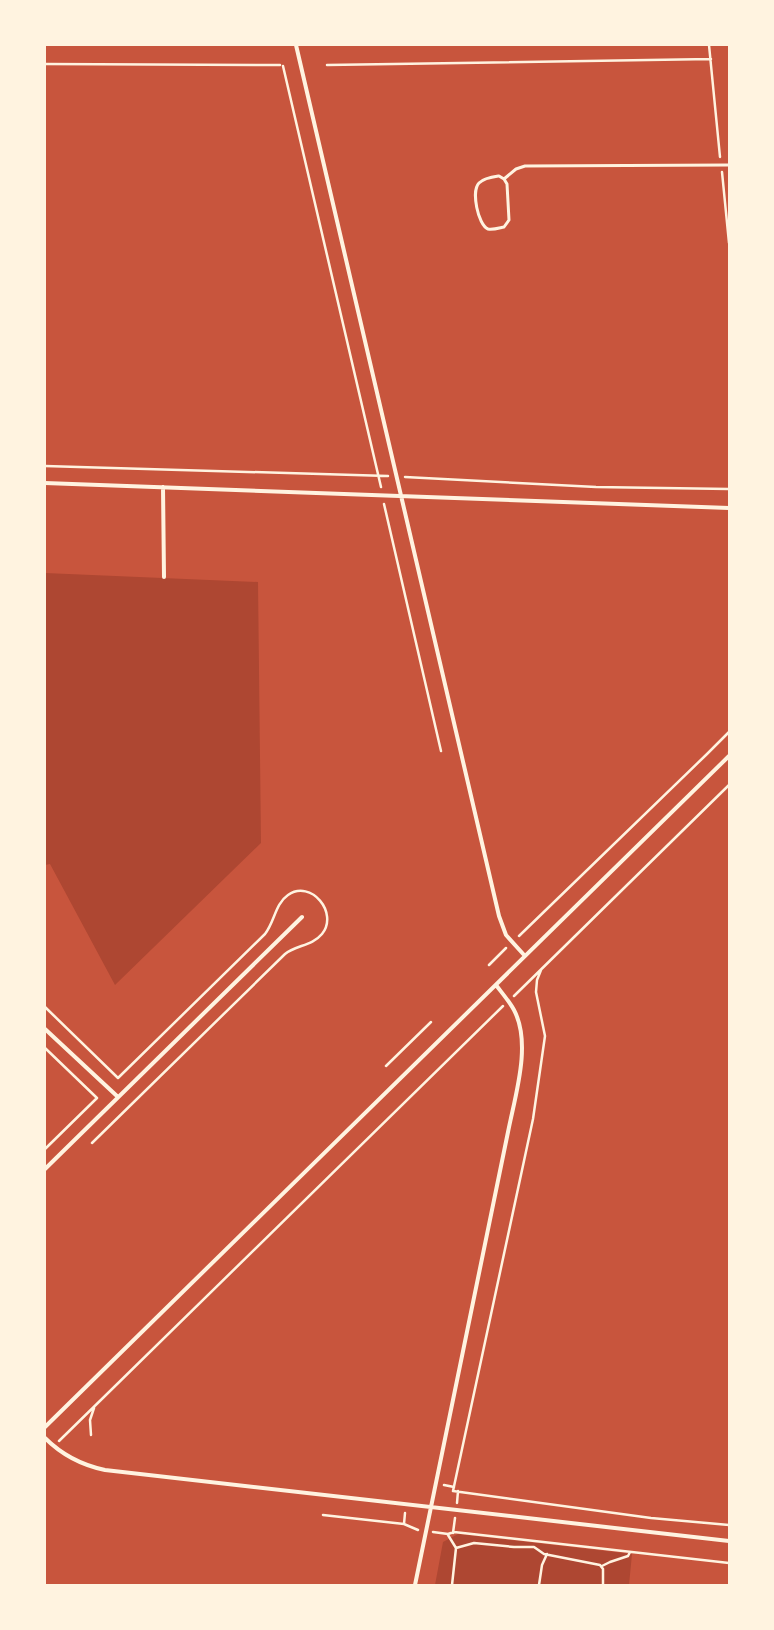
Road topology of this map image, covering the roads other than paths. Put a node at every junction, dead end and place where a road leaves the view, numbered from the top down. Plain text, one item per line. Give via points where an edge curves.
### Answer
1 (296, 45) edge
2 (729, 165) edge
3 (504, 179) junction
4 (45, 483) edge
5 (163, 487) junction
6 (402, 496) junction
7 (729, 508) edge
8 (164, 577) dead end
9 (729, 756) edge
10 (302, 917) dead end
11 (525, 956) junction
12 (496, 985) junction
13 (45, 1029) edge
14 (118, 1097) junction
15 (45, 1169) edge
16 (45, 1427) edge
17 (45, 1438) edge
18 (432, 1507) junction
19 (729, 1541) edge
20 (416, 1585) edge

1 - 6 street
2 - 3 lane via 525,166 516,169
3 - 3 lane via 508,190 509,222 504,227 489,229 481,220 475,189 479,182 487,179 499,176
4 - 5 street
5 - 6 street
5 - 8 street
6 - 7 street
6 - 11 street via 497,911 504,931
9 - 11 street
10 - 14 street
11 - 12 street
12 - 16 street
12 - 18 street via 516,1013 522,1048 520,1068
13 - 14 street
14 - 15 street
17 - 18 street via 81,1463 105,1470
18 - 19 street
18 - 20 street

